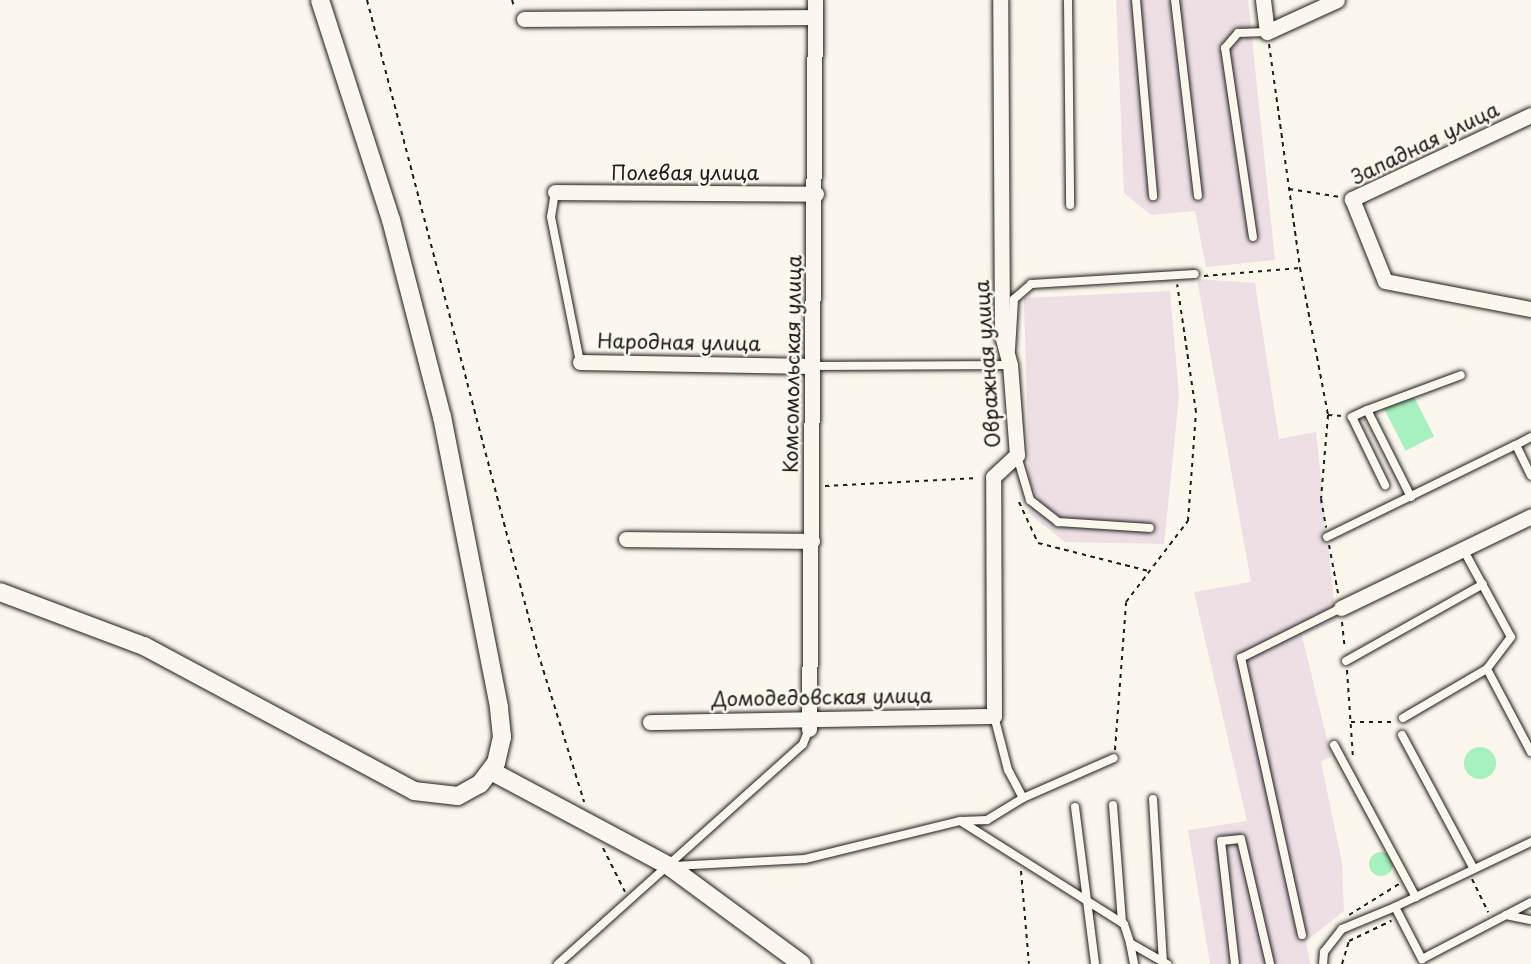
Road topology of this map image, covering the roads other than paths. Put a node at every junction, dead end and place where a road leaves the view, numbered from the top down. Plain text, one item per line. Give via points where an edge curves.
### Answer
1 (320, 0) edge
2 (815, 0) edge
3 (1000, 0) edge
4 (1068, 0) edge
5 (1136, 0) edge
6 (1175, 0) edge
7 (1263, 0) edge
8 (1337, 0) edge
9 (815, 17) junction
10 (524, 19) dead end
11 (1267, 32) junction
12 (1531, 115) edge
13 (555, 192) joint
14 (816, 194) junction
15 (1153, 196) dead end
16 (1198, 196) dead end
17 (1070, 206) dead end
18 (1252, 237) dead end
19 (1195, 274) road end
20 (1531, 309) edge
21 (580, 362) joint
22 (1010, 365) junction
23 (813, 366) junction
24 (1461, 375) dead end
25 (1367, 410) junction
26 (1531, 437) edge
27 (1516, 445) junction
28 (1017, 455) junction
29 (1531, 476) edge
30 (1385, 485) dead end
31 (1411, 497) junction
32 (1531, 516) edge
33 (1150, 528) dead end
34 (1328, 537) road end
35 (626, 539) dead end
36 (812, 541) junction
37 (1463, 549) junction
38 (1482, 584) junction
39 (0, 592) edge
40 (1341, 608) joint
41 (1346, 661) dead end
42 (1487, 669) junction
43 (994, 716) junction
44 (1403, 718) dead end
45 (650, 722) dead end
46 (809, 722) junction
47 (1402, 735) dead end
48 (1334, 745) dead end
49 (1531, 752) edge
50 (1114, 758) road end
51 (491, 771) junction
52 (1023, 798) junction
53 (1153, 799) dead end
54 (1113, 805) dead end
55 (1075, 807) dead end
56 (960, 821) junction
57 (1531, 842) edge
58 (669, 866) junction
59 (1471, 870) junction
60 (1416, 897) junction
61 (1085, 898) junction
62 (1531, 902) edge
63 (1395, 907) junction
64 (1506, 915) junction
65 (1530, 920) edge
66 (1122, 923) junction
67 (1302, 934) dead end
68 (1130, 943) junction
69 (1165, 963) edge
70 (558, 964) edge
71 (802, 964) edge
72 (1095, 964) edge
73 (1134, 964) edge
74 (1235, 964) edge
75 (1270, 964) edge
76 (1323, 964) edge

1 - 51 street via 387,208 442,417 499,707 501,747
2 - 9 street, Комсомольская улица
3 - 22 street, Овражная улица via 1002,336
4 - 17 lane
5 - 15 lane
6 - 16 lane
7 - 11 street
8 - 11 street
9 - 10 street
9 - 14 street, Комсомольская улица
11 - 18 lane via 1238,33 1225,48
12 - 20 street, Западная улица via 1352,200 1385,280
13 - 14 street, Полевая улица
13 - 21 lane via 551,217
14 - 23 street, Комсомольская улица
19 - 22 lane via 1031,284 1014,299
21 - 23 street, Народная улица
22 - 23 lane
22 - 28 street, Овражная улица
23 - 36 street, Комсомольская улица
24 - 25 lane
25 - 30 lane via 1352,417
25 - 31 lane
26 - 27 lane
27 - 29 lane
27 - 31 lane
28 - 33 lane via 1030,500 1058,522
28 - 43 street, Овражная улица via 993,477
31 - 34 lane
32 - 37 street
35 - 36 street
36 - 46 street, Комсомольская улица
37 - 38 lane
37 - 40 street
38 - 41 lane
38 - 42 lane via 1511,637
39 - 51 street via 144,646 414,791 458,796
40 - 67 lane via 1241,658
42 - 44 lane
42 - 49 lane
43 - 46 street, Домодедовская улица
43 - 52 lane
45 - 46 street, Домодедовская улица
46 - 58 lane via 802,744
47 - 59 lane
48 - 60 lane
50 - 52 lane
51 - 58 street
52 - 56 lane via 987,820
53 - 69 lane
54 - 66 lane
55 - 61 lane
56 - 58 lane via 805,859
56 - 61 lane
57 - 59 lane
58 - 70 lane
58 - 71 street
59 - 60 lane
60 - 63 lane
61 - 66 lane
61 - 72 lane
62 - 64 lane
63 - 64 lane via 1422,959
63 - 76 lane via 1342,929 1324,952
64 - 65 lane
66 - 68 lane
68 - 69 lane
68 - 73 lane
74 - 75 lane via 1221,841 1241,839

